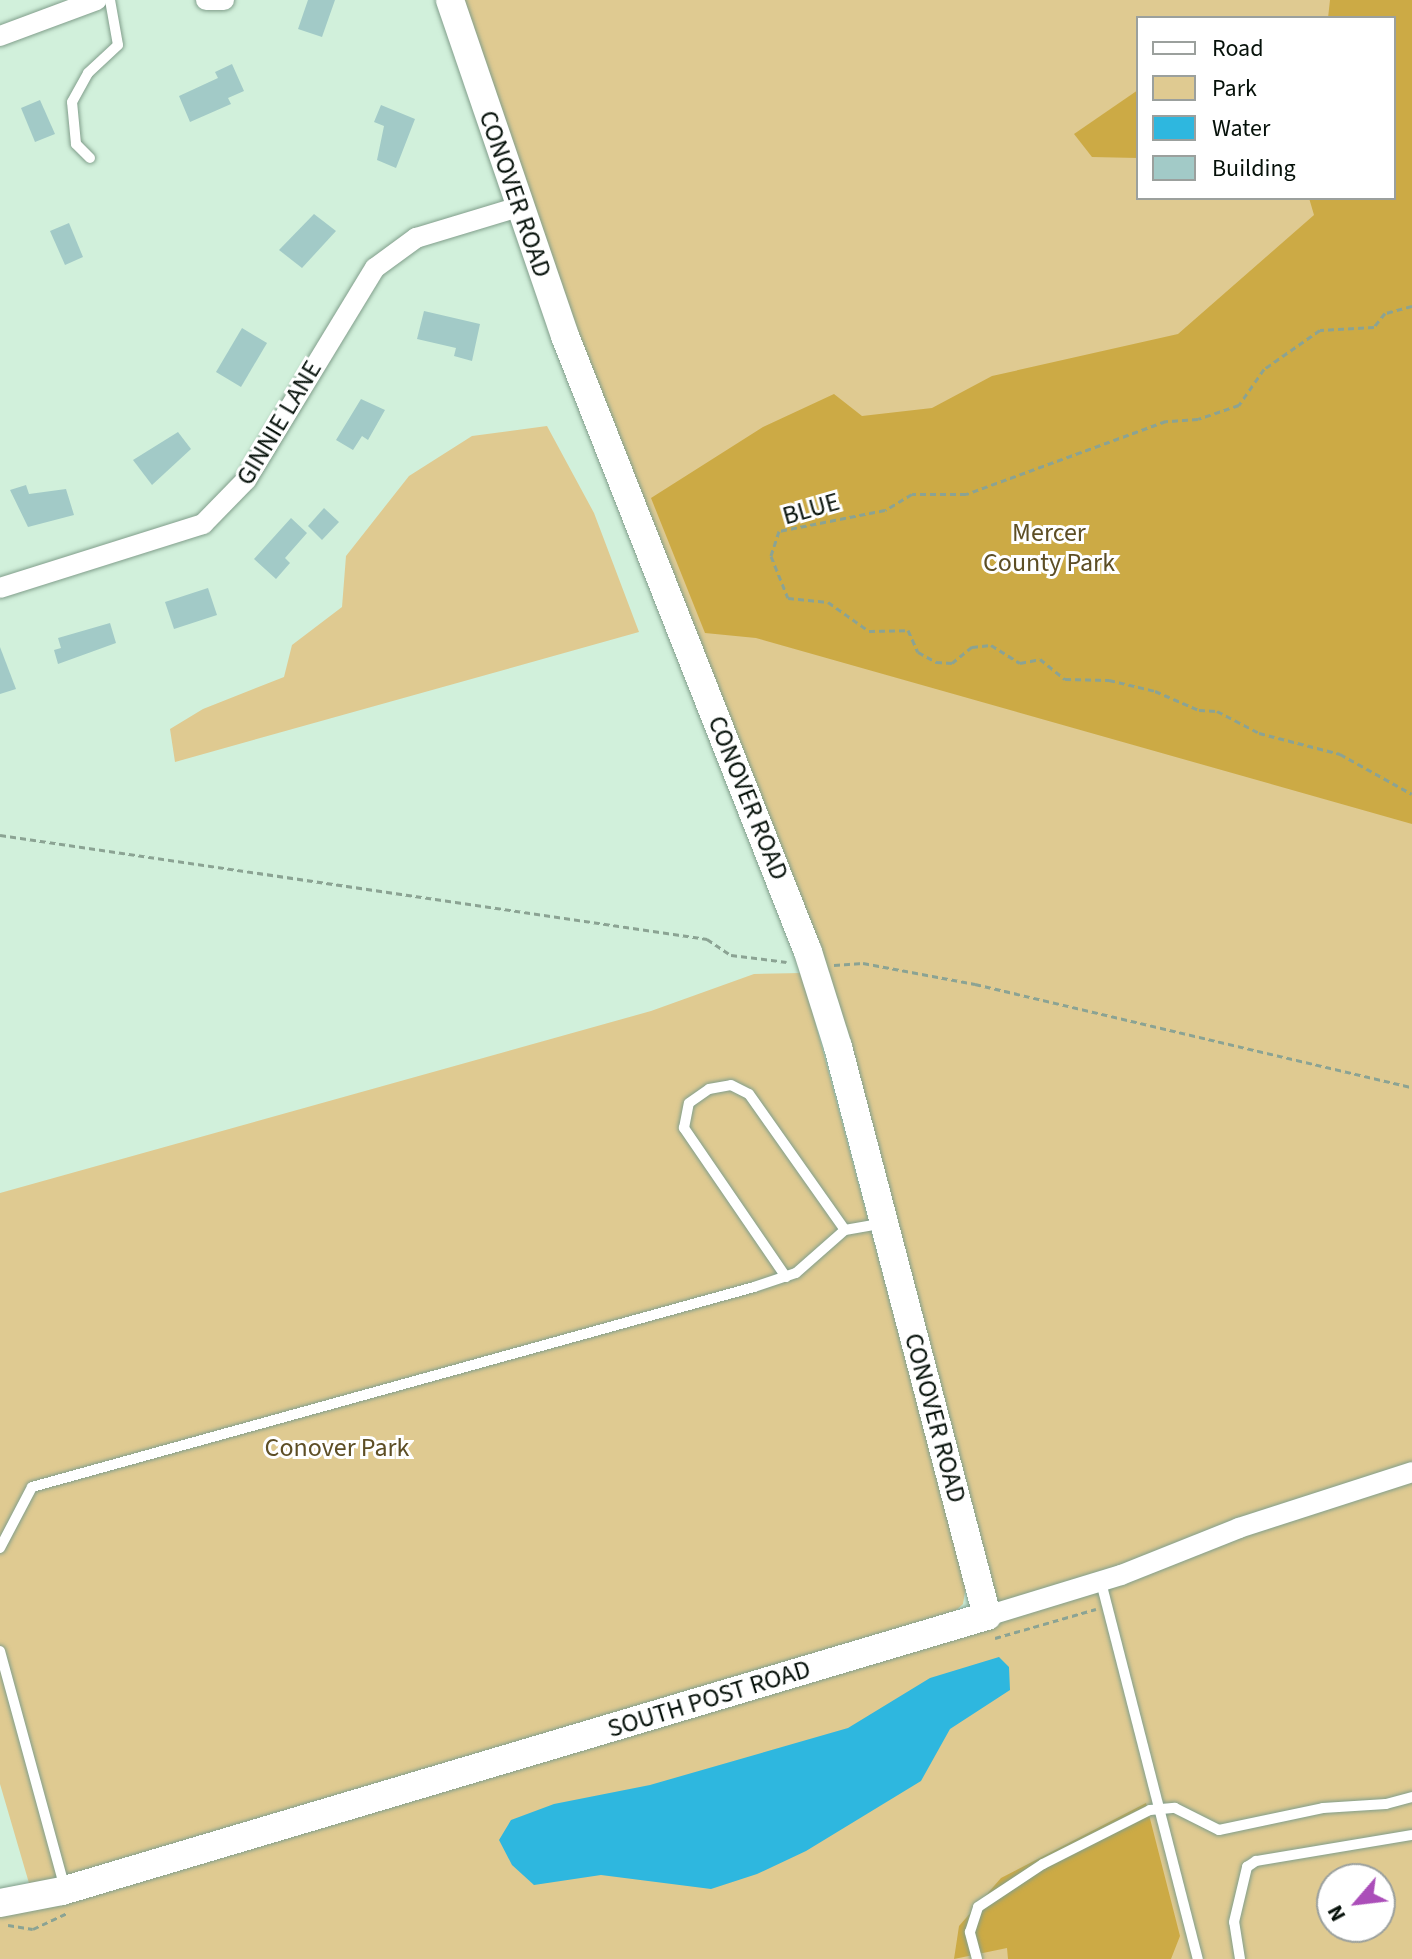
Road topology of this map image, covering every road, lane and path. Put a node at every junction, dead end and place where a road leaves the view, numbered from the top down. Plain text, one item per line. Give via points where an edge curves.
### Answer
1 (97, 0) edge
2 (110, 0) edge
3 (206, 0) edge
4 (224, 0) edge
5 (450, 0) edge
6 (0, 36) edge
7 (90, 158) dead end
8 (519, 207) junction
9 (1412, 306) edge
10 (0, 588) edge
11 (1412, 794) edge
12 (0, 835) edge
13 (812, 966) junction
14 (1412, 1087) edge
15 (884, 1223) junction
16 (845, 1230) junction
17 (786, 1277) junction
18 (1412, 1472) edge
19 (0, 1548) edge
20 (1101, 1582) junction
21 (987, 1616) junction
22 (0, 1651) edge
23 (1412, 1797) edge
24 (1159, 1809) junction
25 (1412, 1835) edge
26 (65, 1890) junction
27 (0, 1903) edge
28 (977, 1959) edge
29 (1198, 1959) edge
30 (1240, 1959) edge

1 - 6 street
2 - 7 lane via 118,45 88,73 72,102 76,144
3 - 4 street
5 - 8 street, CONOVER ROAD
8 - 10 street, GINNIE LANE via 416,238 375,268 246,480 203,524
8 - 13 street, CONOVER ROAD
9 - 11 path, BLUE via 1385,313 1374,327 1320,330 1264,369 1239,405 1198,419 1166,421 966,494 912,494 885,510 779,531 771,556 788,598 828,602 869,631 908,630 918,652 936,662 952,663 972,647 991,645 1020,663 1040,659 1065,679 1109,680 1155,691 1199,710 1217,711 1259,733 1340,754
12 - 13 path via 707,939 731,955
13 - 14 path via 863,963 975,984
13 - 15 street, CONOVER ROAD
15 - 16 lane
15 - 21 street, CONOVER ROAD
16 - 17 lane
16 - 17 lane via 749,1094 731,1085 709,1089 689,1103 684,1128
17 - 19 lane via 32,1487
18 - 20 street, SOUTH POST ROAD via 1239,1528
20 - 21 street, SOUTH POST ROAD
20 - 24 lane
21 - 26 street, SOUTH POST ROAD
22 - 26 lane
23 - 24 lane via 1323,1808 1219,1830 1175,1808
24 - 28 lane via 1043,1864 978,1907 970,1932
24 - 29 lane
25 - 30 lane via 1256,1861 1247,1867 1234,1922
26 - 27 street, SOUTH POST ROAD

